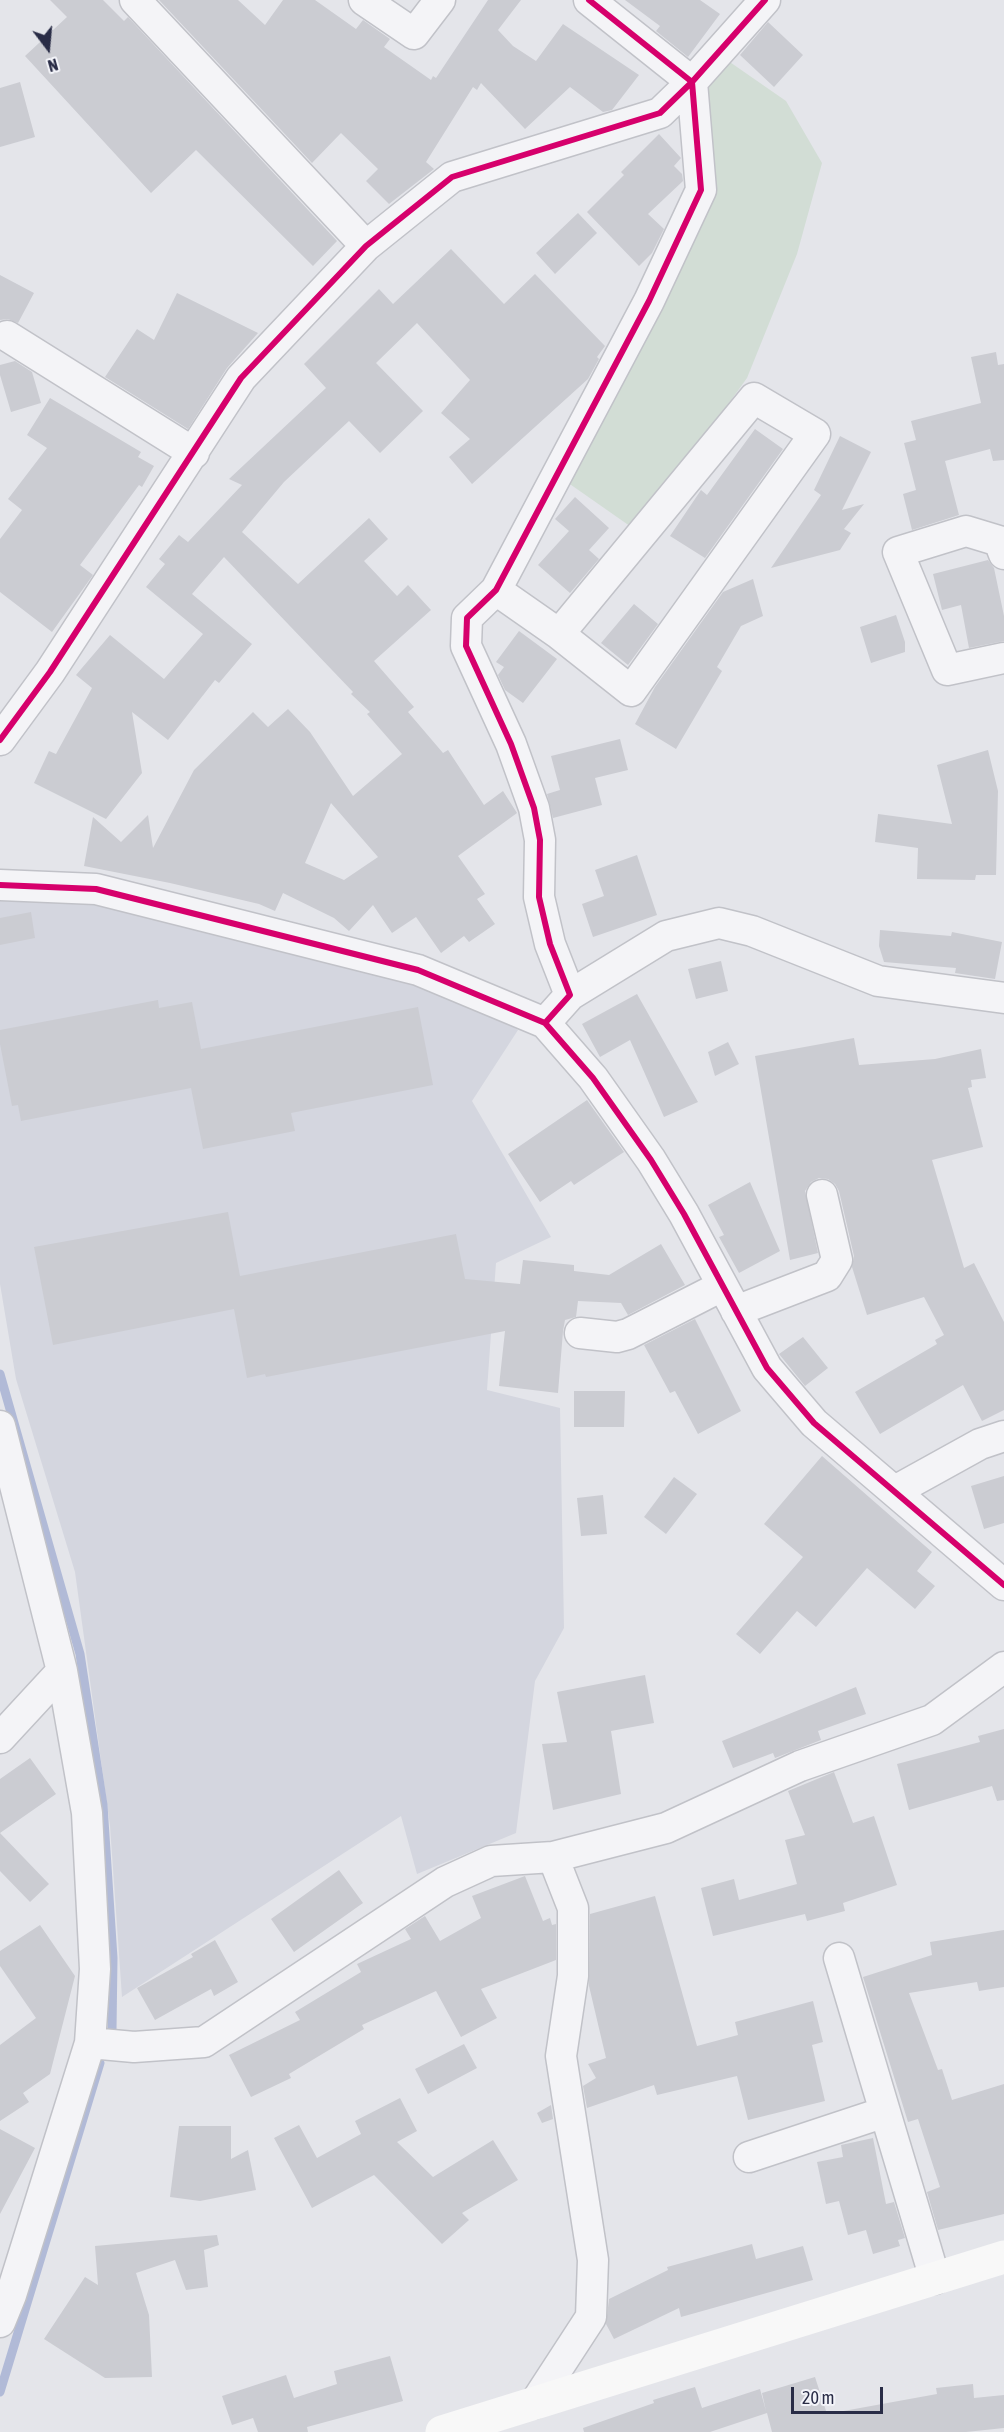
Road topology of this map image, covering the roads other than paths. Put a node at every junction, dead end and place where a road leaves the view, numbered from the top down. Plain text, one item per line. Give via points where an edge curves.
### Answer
1 (135, 0) edge
2 (364, 0) edge
3 (440, 0) edge
4 (589, 0) edge
5 (765, 0) edge
6 (692, 82) junction
7 (366, 246) junction
8 (7, 336) dead end
9 (194, 453) junction
10 (1004, 554) edge
11 (496, 590) junction
12 (559, 634) junction
13 (1004, 658) edge
14 (0, 740) edge
15 (0, 885) edge
16 (570, 995) junction
17 (1004, 998) edge
18 (545, 1023) junction
19 (822, 1195) dead end
20 (729, 1299) junction
21 (580, 1333) dead end
22 (0, 1426) edge
23 (1004, 1436) edge
24 (895, 1491) junction
25 (1004, 1585) edge
26 (1004, 1667) edge
27 (63, 1671) junction
28 (0, 1738) edge
29 (553, 1857) junction
30 (839, 1958) dead end
31 (90, 2043) junction
32 (885, 2112) junction
33 (749, 2157) dead end
34 (1004, 2257) edge
35 (935, 2279) junction
36 (0, 2322) edge
37 (535, 2403) junction
38 (442, 2432) edge

1 - 7 street
2 - 3 street via 414,34
4 - 6 street
5 - 6 street
6 - 7 street via 660,113 452,177
6 - 11 street via 701,190 649,301
7 - 9 street via 240,378
8 - 9 street
9 - 14 street via 50,672
10 - 13 street via 999,541 966,531 898,552 947,670
11 - 12 street
11 - 16 street via 467,618 466,646 511,744 534,808 540,840 538,897 550,944
12 - 12 street via 631,691 815,434 754,398
15 - 18 street via 96,889 418,970
16 - 17 street via 666,936 719,923 752,931 878,981
16 - 18 street
18 - 20 street via 593,1078 651,1160
19 - 20 street via 837,1260 827,1276
20 - 21 street via 617,1337
20 - 24 street via 767,1368 814,1423
22 - 27 street
23 - 24 street via 980,1444
24 - 25 street
26 - 29 street via 932,1720 800,1766 666,1828
27 - 28 street
27 - 31 street via 87,1813 95,1969
29 - 31 street via 491,1861 445,1881 204,2042 134,2047
29 - 37 street via 573,1908 573,1976 561,2056 594,2259 591,2317
30 - 32 street
31 - 36 street
32 - 33 street
32 - 35 street
34 - 35 street
35 - 37 street
37 - 38 street

